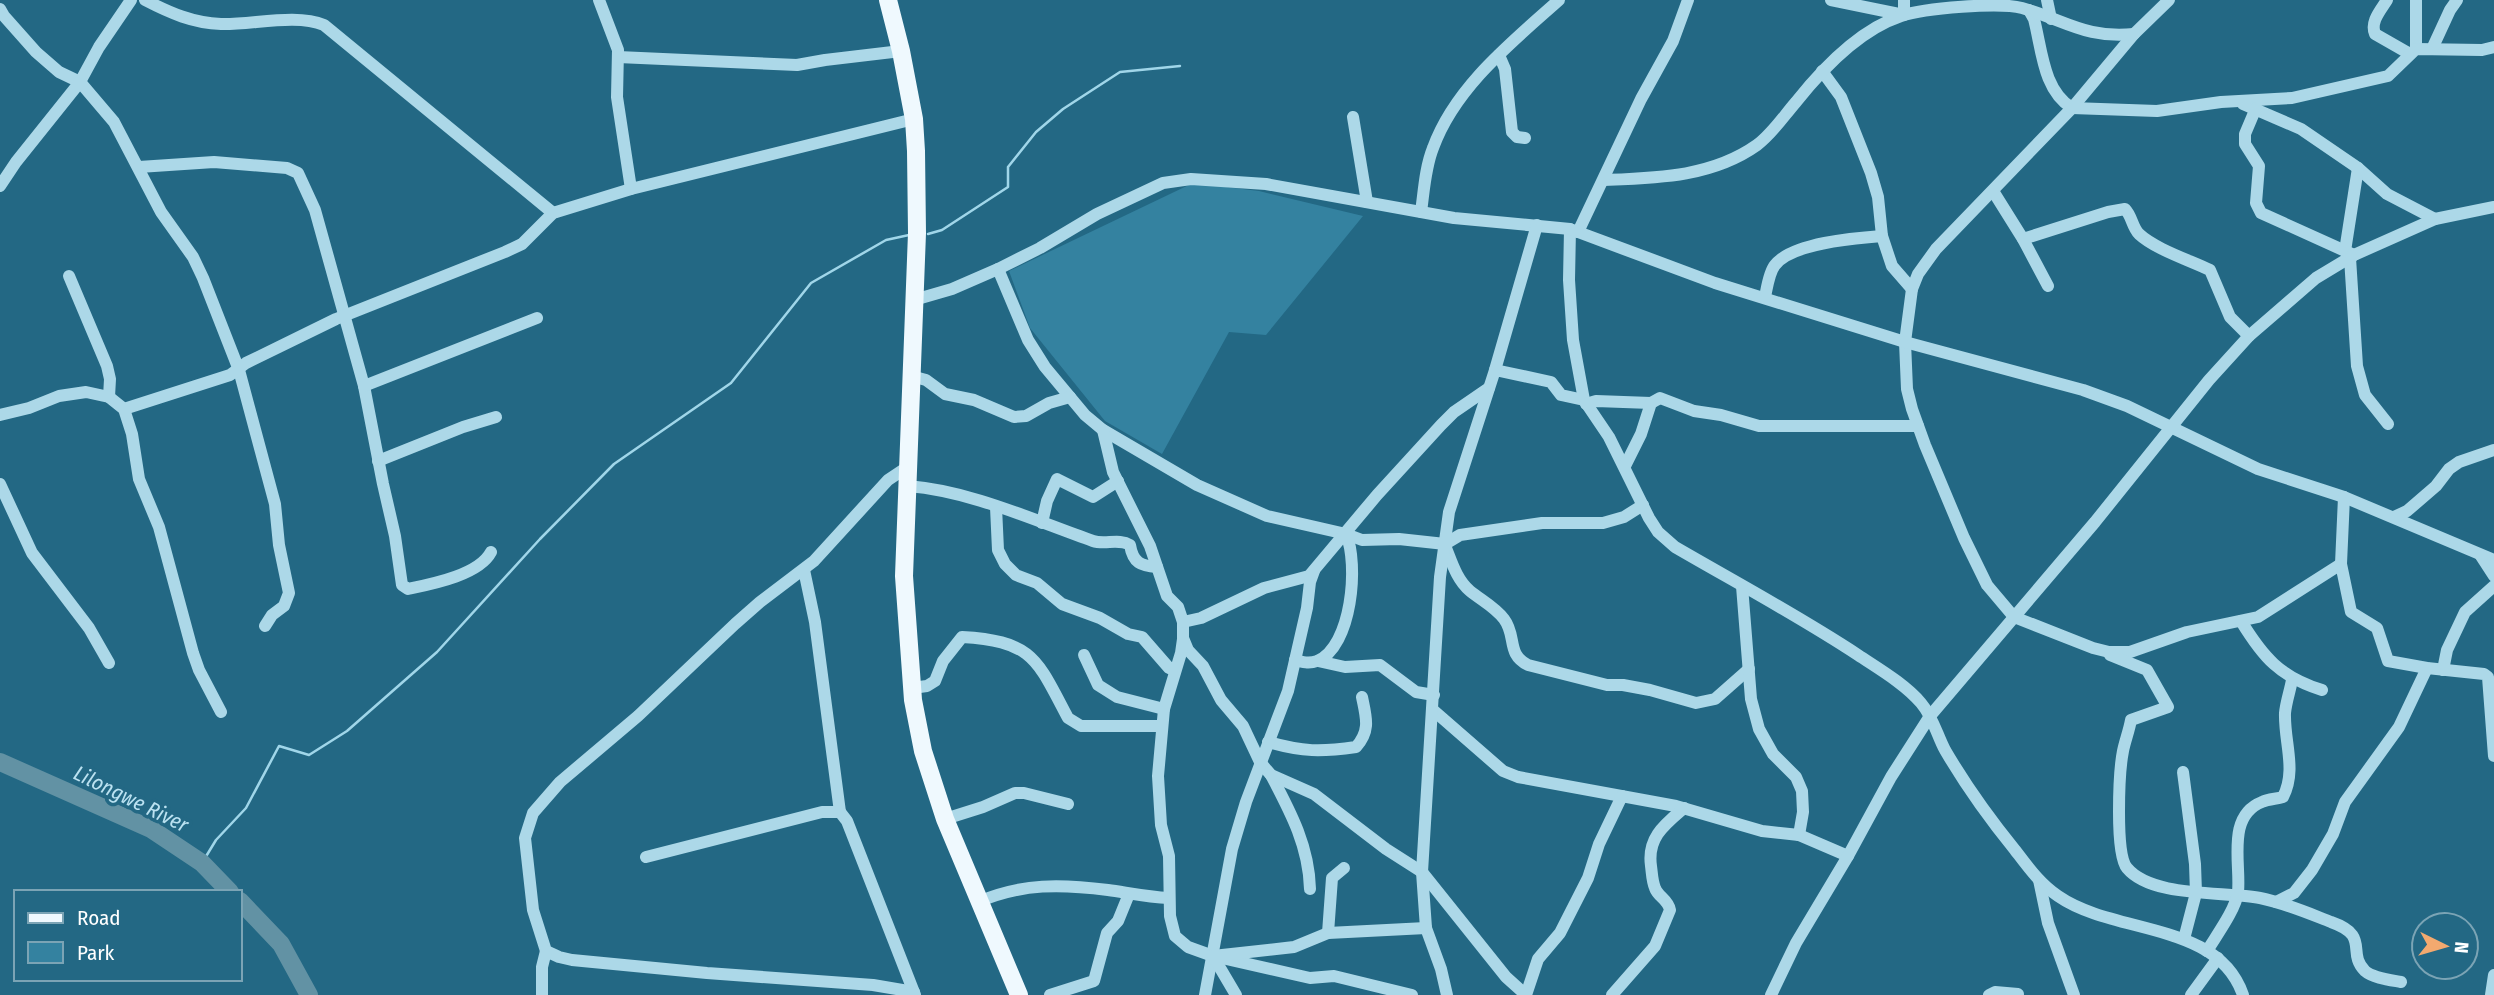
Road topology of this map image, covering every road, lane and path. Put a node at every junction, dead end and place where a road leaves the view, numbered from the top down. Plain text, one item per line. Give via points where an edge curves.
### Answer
1 (131, 0) edge
2 (145, 0) edge
3 (599, 0) edge
4 (888, 0) edge
5 (1559, 0) edge
6 (1688, 0) edge
7 (1831, 0) edge
8 (1904, 0) edge
9 (2047, 0) edge
10 (2169, 0) edge
11 (2387, 0) edge
12 (2416, 0) edge
13 (2457, 0) edge
14 (0, 9) edge
15 (2029, 10) junction
16 (1904, 15) junction
17 (2052, 19) junction
18 (2134, 34) junction
19 (2494, 47) edge
20 (2432, 49) junction
21 (901, 51) junction
22 (2413, 52) junction
23 (1499, 55) junction
24 (618, 57) junction
25 (1822, 71) junction
26 (80, 82) junction
27 (2236, 101) junction
28 (2072, 108) junction
29 (2256, 108) junction
30 (1353, 117) dead end
31 (914, 119) junction
32 (1525, 138) dead end
33 (139, 167) junction
34 (2358, 168) junction
35 (1604, 180) junction
36 (0, 186) edge
37 (631, 189) junction
38 (1993, 191) junction
39 (1367, 202) junction
40 (2494, 207) edge
41 (1420, 212) junction
42 (553, 213) junction
43 (2435, 219) junction
44 (1537, 225) junction
45 (1574, 230) junction
46 (1882, 236) junction
47 (2023, 239) junction
48 (2350, 255) junction
49 (999, 269) junction
50 (69, 276) dead end
51 (2048, 286) dead end
52 (1912, 289) junction
53 (1765, 297) junction
54 (915, 300) junction
55 (346, 316) junction
56 (537, 318) dead end
57 (2249, 336) junction
58 (1905, 342) junction
59 (239, 370) junction
60 (1495, 370) junction
61 (911, 376) junction
62 (364, 386) junction
63 (1489, 388) junction
64 (109, 397) junction
65 (1070, 397) junction
66 (1585, 402) junction
67 (1651, 403) junction
68 (124, 409) junction
69 (0, 415) edge
70 (496, 417) dead end
71 (2388, 424) dead end
72 (1918, 426) junction
73 (2173, 427) junction
74 (1103, 430) junction
75 (2494, 450) edge
76 (378, 461) junction
77 (909, 466) junction
78 (1625, 466) junction
79 (1118, 481) junction
80 (0, 484) edge
81 (908, 486) junction
82 (2344, 497) junction
83 (1643, 505) junction
84 (996, 508) junction
85 (2394, 517) junction
86 (1042, 523) junction
87 (1346, 534) junction
88 (1445, 544) junction
89 (491, 552) dead end
90 (2488, 558) edge
91 (2341, 564) junction
92 (1157, 567) junction
93 (804, 570) junction
94 (1314, 571) junction
95 (2494, 576) edge
96 (1742, 586) junction
97 (2494, 586) edge
98 (2014, 617) junction
99 (2242, 621) junction
100 (1183, 622) junction
101 (265, 626) dead end
102 (1183, 639) junction
103 (2093, 648) junction
104 (1084, 655) dead end
105 (1295, 660) junction
106 (1318, 661) junction
107 (109, 663) dead end
108 (2427, 668) junction
109 (1749, 669) junction
110 (2443, 670) junction
111 (1175, 671) junction
112 (2292, 680) junction
113 (912, 688) junction
114 (2322, 690) dead end
115 (1434, 695) junction
116 (1362, 697) dead end
117 (1164, 709) junction
118 (1433, 710) junction
119 (221, 712) dead end
120 (1930, 716) junction
121 (1161, 726) junction
122 (1268, 743) junction
123 (2494, 756) edge
124 (1260, 762) junction
125 (2183, 772) dead end
126 (1270, 775) junction
127 (1622, 796) junction
128 (1068, 804) dead end
129 (1684, 808) junction
130 (840, 813) junction
131 (945, 819) junction
132 (1799, 835) junction
133 (1848, 856) junction
134 (646, 857) dead end
135 (1344, 868) dead end
136 (1422, 872) junction
137 (2039, 880) junction
138 (1310, 889) dead end
139 (2196, 893) junction
140 (1129, 894) junction
141 (2238, 895) junction
142 (1169, 898) junction
143 (978, 902) junction
144 (2276, 902) junction
145 (1426, 928) junction
146 (1328, 933) junction
147 (2184, 939) junction
148 (546, 951) junction
149 (2213, 954) junction
150 (1213, 956) junction
151 (2494, 975) edge
152 (2400, 982) dead end
153 (2492, 991) edge
154 (914, 993) edge
155 (2018, 994) edge
156 (542, 995) edge
157 (1019, 995) edge
158 (1050, 995) edge
159 (1205, 995) edge
160 (1236, 995) edge
161 (1412, 995) edge
162 (1447, 995) edge
163 (1526, 995) edge
164 (1612, 995) edge
165 (1771, 995) edge
166 (1989, 995) edge
167 (2074, 995) edge
168 (2191, 995) edge
169 (2243, 995) edge

1 - 26 street
2 - 42 street via 176,16 205,22 308,20 324,25
3 - 24 street
4 - 21 main road
5 - 23 street
6 - 35 street via 1673,41
7 - 16 street
8 - 16 street
9 - 17 street
10 - 18 street
11 - 22 street via 2373,31
12 - 22 street
13 - 20 street
14 - 26 street via 36,52 59,72
15 - 16 street via 2000,6
15 - 17 street
15 - 28 street via 2053,90
16 - 25 street via 1866,34
17 - 18 street via 2111,37
18 - 28 street
19 - 20 street
20 - 22 street
21 - 24 street via 797,65
21 - 31 main road
22 - 27 street via 2388,76 2369,82 2292,98
23 - 32 street via 1505,69 1512,132
23 - 41 street via 1451,110 1439,132
24 - 37 street via 617,96
25 - 35 street via 1768,136 1736,157 1672,177
25 - 46 street via 1841,97 1871,173
26 - 33 street via 114,122
26 - 36 street
27 - 28 street via 2157,111
27 - 29 street
28 - 38 street
29 - 34 street via 2301,129
29 - 48 street via 2245,144 2259,166 2256,203 2261,213
30 - 39 street
31 - 37 street
31 - 54 main road
33 - 55 street via 214,162 287,168 298,173 315,210
33 - 59 street via 161,212 193,257
34 - 43 street via 2394,199
34 - 48 street
35 - 45 street
37 - 42 street
38 - 47 street
38 - 52 street via 1936,249
39 - 41 street
39 - 49 street via 1218,179 1163,183
40 - 43 street
41 - 44 street
42 - 55 street via 513,248
43 - 48 street
44 - 45 street
44 - 60 street
45 - 53 street
45 - 66 street via 1569,281 1573,341
46 - 52 street via 1892,266
46 - 53 street via 1791,253 1774,265
47 - 51 street
47 - 57 street via 2125,209 2146,240 2210,270 2230,317
48 - 57 street
48 - 71 street via 2357,366 2365,395
49 - 54 street
49 - 65 street via 1028,340
50 - 64 street via 107,366
52 - 58 street
53 - 58 street
54 - 61 main road
55 - 59 street
55 - 62 street
56 - 62 street
57 - 73 street
58 - 72 street via 1907,389
58 - 73 street via 2073,387
59 - 68 street
59 - 101 street via 270,481 289,593 284,606
60 - 63 street
60 - 66 street via 1551,382 1561,395
61 - 65 street via 945,394 1014,417
61 - 77 main road
62 - 76 street
63 - 87 street via 1441,425
63 - 88 street via 1449,512
64 - 68 street
64 - 69 street via 94,391 71,394
65 - 74 street
66 - 67 street
66 - 78 street
67 - 72 street via 1660,398 1759,426
67 - 78 street
68 - 119 street via 139,480 159,527 193,653
70 - 76 street
72 - 98 street via 1987,585
73 - 82 street via 2258,469
73 - 98 street
74 - 79 street
74 - 87 street via 1197,485 1267,516
75 - 85 street via 2459,462 2407,511
76 - 89 street via 404,588 475,569
77 - 81 main road
77 - 93 street via 888,480
78 - 83 street
79 - 86 street via 1093,497 1057,479
79 - 92 street
80 - 107 street via 32,553 89,628
81 - 84 street via 945,490
81 - 113 main road via 904,576
82 - 85 street
82 - 91 street
83 - 88 street via 1603,523 1542,523 1460,535
83 - 96 street via 1666,540
84 - 86 street
84 - 111 street via 998,550 1016,575 1037,583 1062,604 1128,635 1142,636
85 - 90 street
86 - 92 street via 1096,542 1125,542 1138,564
87 - 88 street via 1362,540
87 - 94 street
87 - 106 street via 1352,563 1350,600 1340,635
88 - 109 street via 1457,575 1506,621 1514,654 1528,665 1696,703 1715,699
88 - 115 street
90 - 95 street
91 - 99 street via 2258,617
91 - 108 street via 2351,612 2377,628 2388,661
92 - 100 street
93 - 130 street via 816,622
93 - 148 street via 734,624 638,716 560,782 533,813 526,856 533,910
94 - 100 street
94 - 105 street
96 - 109 street
96 - 120 street via 1869,662 1913,695
97 - 110 street via 2465,612
98 - 103 street
98 - 120 street
99 - 103 street via 2187,632 2130,652
99 - 112 street via 2262,653
100 - 102 street
102 - 111 street
102 - 124 street via 1243,726
103 - 139 street via 2147,670 2168,707 2131,720 2122,753 2120,857 2139,877
104 - 117 street via 1098,685 1117,697
105 - 106 street
105 - 122 street
106 - 115 street via 1345,667 1380,666 1416,692
108 - 110 street
108 - 144 street via 2399,727 2345,802 2312,870 2294,893
109 - 132 street via 1759,729 1773,754 1796,777 1802,792
110 - 123 street via 2488,677
111 - 117 street
112 - 114 street
112 - 141 street via 2285,710 2291,760 2286,792 2283,797 2263,800 2246,816 2238,836
113 - 121 street via 935,681 962,637 988,638 1020,648 1031,657 1074,723
113 - 131 main road via 923,751
115 - 118 street
116 - 122 street via 1367,721 1365,737 1356,747 1320,752
117 - 121 street
118 - 127 street via 1503,771
118 - 136 street
120 - 133 street
120 - 137 street via 1983,811
121 - 142 street via 1158,788 1169,856
122 - 124 street
124 - 126 street
124 - 150 street via 1233,849
125 - 139 street
126 - 136 street via 1314,794
126 - 138 street via 1300,834
127 - 129 street
127 - 163 street via 1588,878 1560,933 1538,959
128 - 131 street via 1015,793
129 - 132 street via 1762,831
129 - 164 street via 1660,829 1650,846 1653,885 1670,910 1655,946
130 - 134 street via 822,812
130 - 154 street
131 - 143 main road
132 - 133 street
133 - 165 street
135 - 146 street via 1332,878
136 - 145 street
136 - 163 street
137 - 147 street via 2085,910
137 - 167 street via 2048,923
139 - 141 street
139 - 147 street
140 - 142 street
140 - 143 street via 1041,886 1016,888
140 - 158 street via 1107,933 1094,981
141 - 144 street
141 - 149 street
142 - 150 street via 1175,936 1188,947
143 - 157 main road
144 - 152 street via 2347,927 2364,970
145 - 146 street
145 - 162 street
146 - 150 street via 1294,947
147 - 149 street
148 - 154 street via 572,960 873,985
148 - 156 street
149 - 168 street
149 - 169 street
150 - 159 street
150 - 160 street
150 - 161 street via 1310,978 1334,976
151 - 153 street
155 - 166 street

